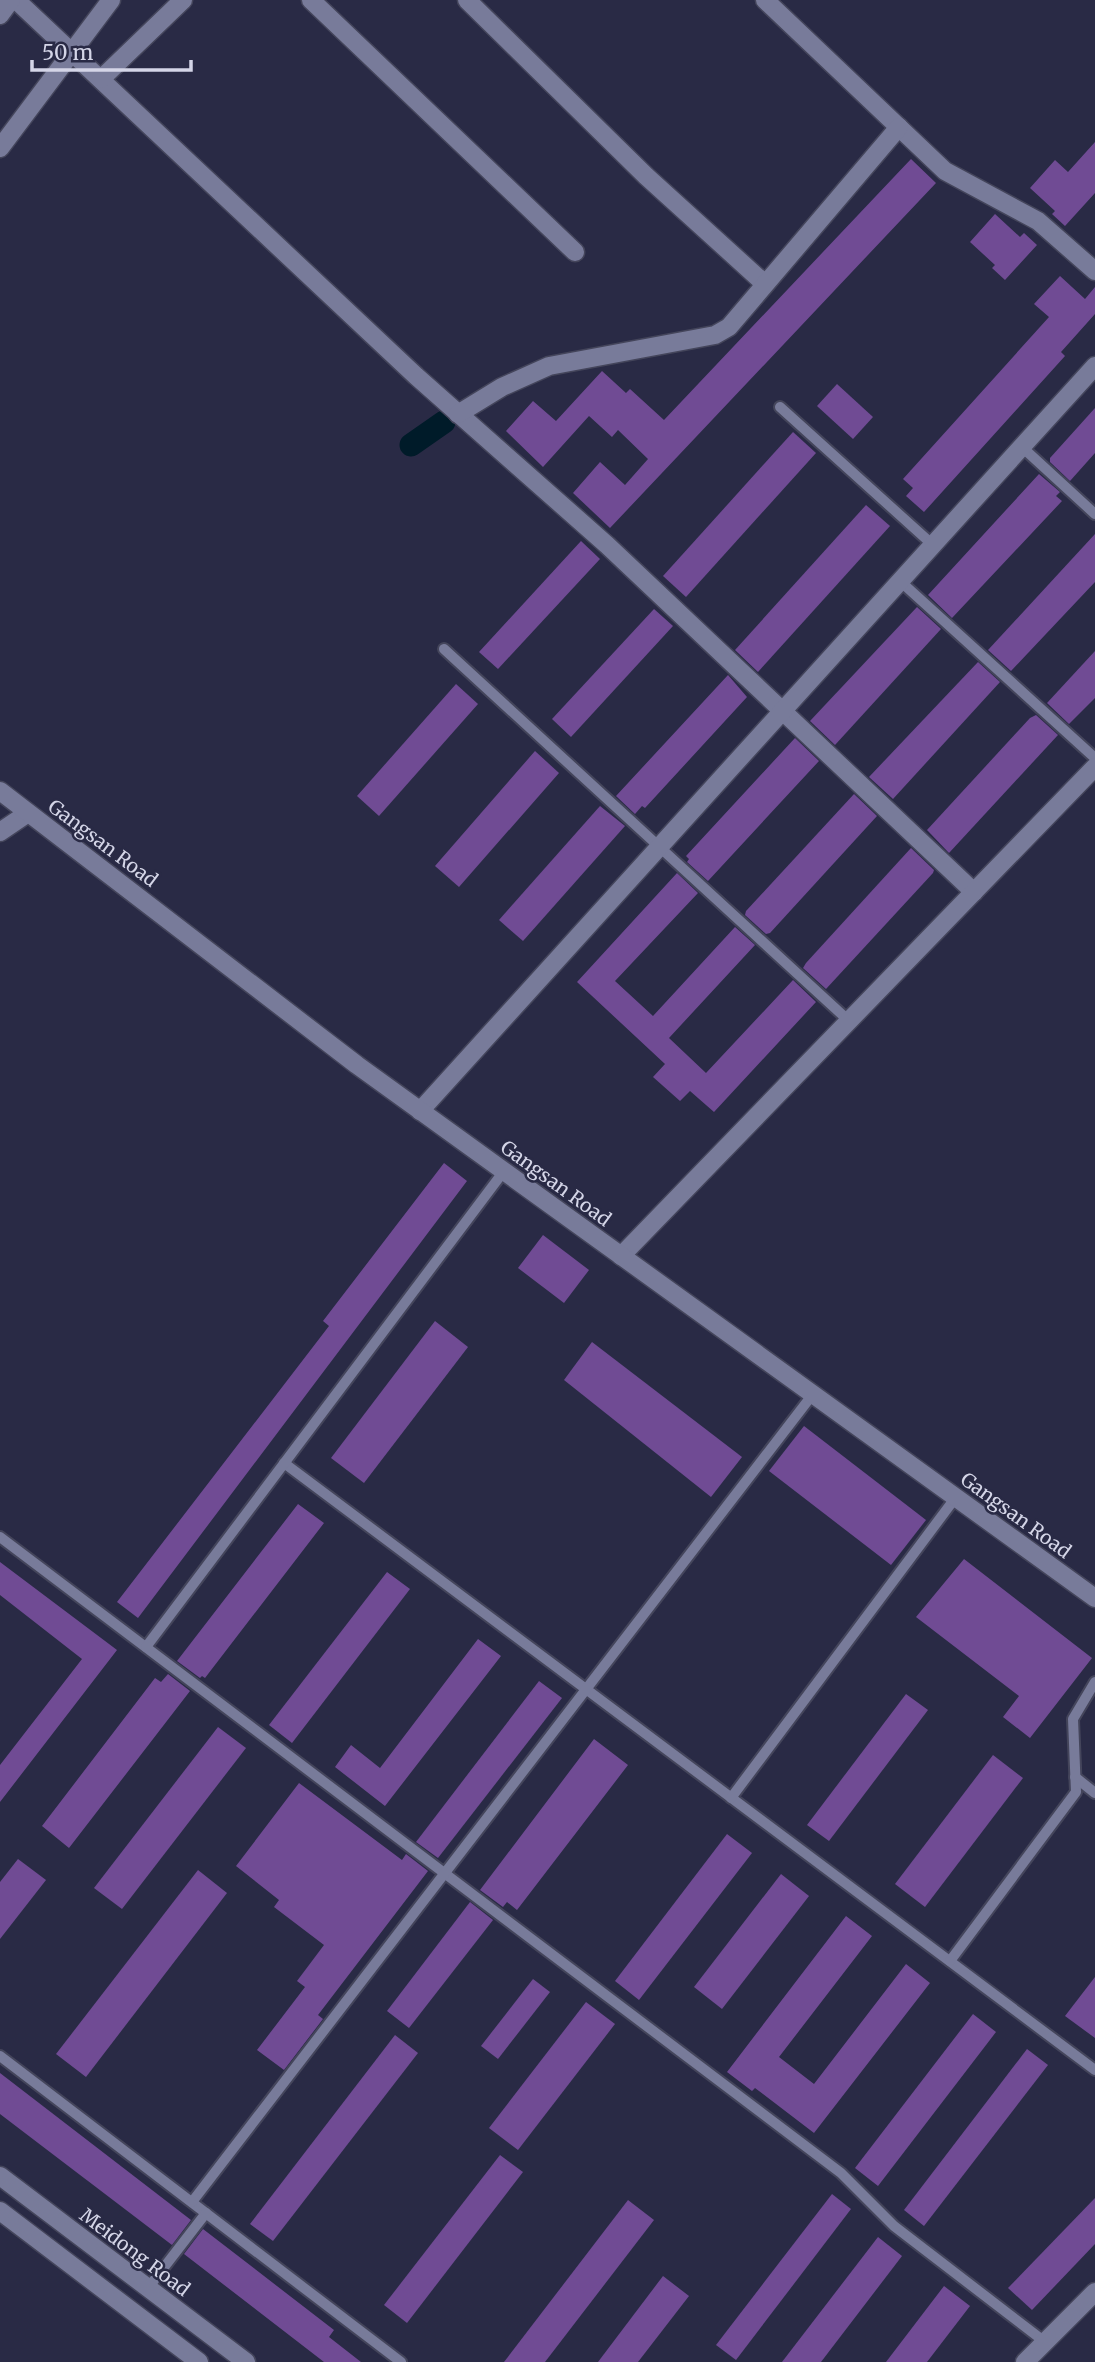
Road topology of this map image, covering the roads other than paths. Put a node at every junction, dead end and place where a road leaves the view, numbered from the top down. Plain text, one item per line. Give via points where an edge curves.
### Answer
1 (13, 0) edge
2 (111, 0) edge
3 (183, 0) edge
4 (311, 0) edge
5 (467, 0) edge
6 (765, 0) edge
7 (0, 15) edge
8 (72, 52) junction
9 (101, 79) junction
10 (899, 127) junction
11 (0, 148) edge
12 (575, 252) dead end
13 (1095, 271) edge
14 (765, 284) junction
15 (1095, 366) edge
16 (780, 407) dead end
17 (458, 414) junction
18 (1022, 447) junction
19 (1095, 514) edge
20 (933, 545) junction
21 (900, 581) junction
22 (444, 649) dead end
23 (782, 711) junction
24 (1095, 758) edge
25 (1095, 766) edge
26 (0, 791) edge
27 (28, 813) junction
28 (0, 832) edge
29 (659, 847) junction
30 (974, 892) junction
31 (849, 1021) junction
32 (420, 1111) junction
33 (504, 1171) junction
34 (621, 1256) junction
35 (813, 1394) junction
36 (284, 1463) junction
37 (956, 1497) junction
38 (0, 1537) edge
39 (1095, 1598) edge
40 (146, 1647) junction
41 (1095, 1682) edge
42 (586, 1690) junction
43 (1075, 1777) junction
44 (1095, 1793) edge
45 (731, 1798) junction
46 (446, 1874) junction
47 (950, 1961) junction
48 (0, 2056) edge
49 (1095, 2070) edge
50 (0, 2176) edge
51 (192, 2203) junction
52 (0, 2211) edge
53 (206, 2213) junction
54 (148, 2288) junction
55 (1095, 2292) edge
56 (1045, 2342) junction
57 (199, 2362) edge
58 (246, 2362) edge
59 (401, 2362) edge
60 (1025, 2362) edge

1 - 7 street
1 - 8 street
2 - 8 street
3 - 9 street
4 - 12 street
5 - 14 street via 646,176
6 - 10 street
8 - 9 street
8 - 11 street
9 - 17 street
10 - 13 street via 945,171 1038,220
10 - 14 street
14 - 17 street via 729,327 715,335 549,366
15 - 18 street
16 - 20 lane
17 - 23 street via 607,545
18 - 19 lane
18 - 20 street
20 - 21 street
21 - 23 street
21 - 24 lane
22 - 29 lane
23 - 29 street
23 - 30 street
25 - 30 street
26 - 27 street, Gangsan Road
27 - 28 street
27 - 32 street, Gangsan Road
29 - 31 lane
29 - 32 street
30 - 31 street
31 - 34 street
32 - 33 street, Gangsan Road
33 - 34 street, Gangsan Road
33 - 36 lane
34 - 35 street, Gangsan Road
35 - 37 street, Gangsan Road
35 - 42 lane
36 - 40 lane
36 - 42 lane
37 - 39 street, Gangsan Road
37 - 45 lane
38 - 40 lane
40 - 46 lane
41 - 43 lane via 1073,1719
42 - 45 lane
42 - 46 lane
43 - 44 lane
43 - 47 lane via 1076,1792
45 - 47 lane
46 - 51 lane
46 - 56 lane via 841,2173 894,2226
47 - 49 lane
48 - 51 lane
50 - 54 street, Meidong Road
51 - 53 lane
52 - 57 street
53 - 54 lane
53 - 59 lane
54 - 58 street, Meidong Road
55 - 56 street
56 - 60 street

